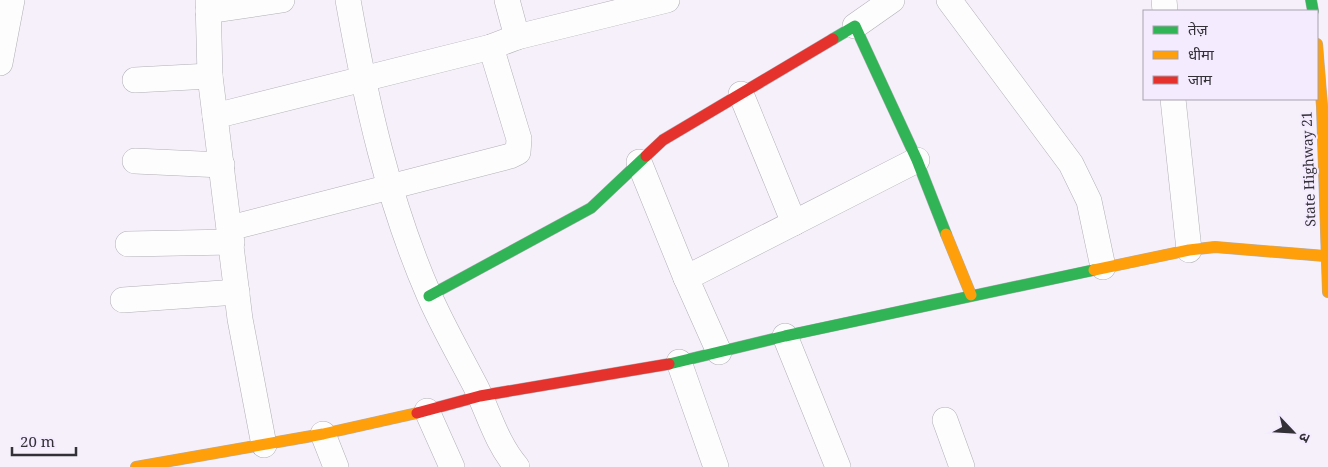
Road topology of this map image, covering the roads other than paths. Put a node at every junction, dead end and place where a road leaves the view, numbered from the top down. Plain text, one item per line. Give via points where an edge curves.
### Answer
1 (12, 0) edge
2 (282, 0) edge
3 (348, 0) edge
4 (507, 0) edge
5 (667, 0) edge
6 (892, 0) edge
7 (949, 0) edge
8 (208, 5) edge
9 (855, 26) junction
10 (517, 38) junction
11 (491, 47) junction
12 (1318, 57) edge
13 (0, 62) edge
14 (210, 76) junction
15 (362, 79) junction
16 (134, 80) dead end
17 (741, 94) junction
18 (1174, 100) edge
19 (215, 116) junction
20 (917, 160) junction
21 (135, 161) dead end
22 (639, 162) junction
23 (222, 165) junction
24 (1326, 165) edge
25 (389, 187) junction
26 (794, 223) junction
27 (231, 235) junction
28 (128, 244) dead end
29 (1189, 250) junction
30 (1325, 256) junction
31 (1103, 267) junction
32 (686, 278) junction
33 (237, 292) junction
34 (1328, 292) edge
35 (971, 295) junction
36 (429, 296) junction
37 (123, 300) dead end
38 (785, 336) junction
39 (719, 352) junction
40 (679, 362) junction
41 (480, 396) junction
42 (427, 411) junction
43 (945, 420) dead end
44 (323, 434) junction
45 (264, 445) junction
46 (136, 467) edge
47 (336, 467) edge
48 (452, 467) edge
49 (517, 467) edge
50 (716, 467) edge
51 (838, 467) edge
52 (962, 467) edge

1 - 13 street
2 - 8 street
3 - 15 street
4 - 10 street
5 - 10 street
6 - 9 street
7 - 31 street via 1072,164 1088,201
8 - 14 street
9 - 17 main road
9 - 20 main road
10 - 11 street
11 - 15 street
11 - 25 street via 519,139 518,152
12 - 24 main road, State Highway 21
14 - 16 street
14 - 19 street
15 - 19 street
15 - 25 street
17 - 22 main road via 663,140
17 - 26 street
18 - 29 street
19 - 23 street
20 - 26 street
20 - 35 main road
21 - 23 street
22 - 32 street
22 - 36 main road via 591,208
23 - 27 street
24 - 30 main road, State Highway 21
25 - 27 street
25 - 36 street
26 - 32 street
27 - 28 street
27 - 33 street
29 - 30 main road via 1215,247
29 - 31 main road
30 - 34 main road, State Highway 21
31 - 35 main road
32 - 39 street
33 - 37 street
33 - 45 street
35 - 38 main road
36 - 41 street
38 - 39 main road
38 - 51 street
39 - 40 main road
40 - 41 main road
40 - 50 street
41 - 42 main road
41 - 49 street via 496,434
42 - 44 main road
42 - 48 street
43 - 52 street
44 - 45 main road
44 - 47 street
45 - 46 main road

